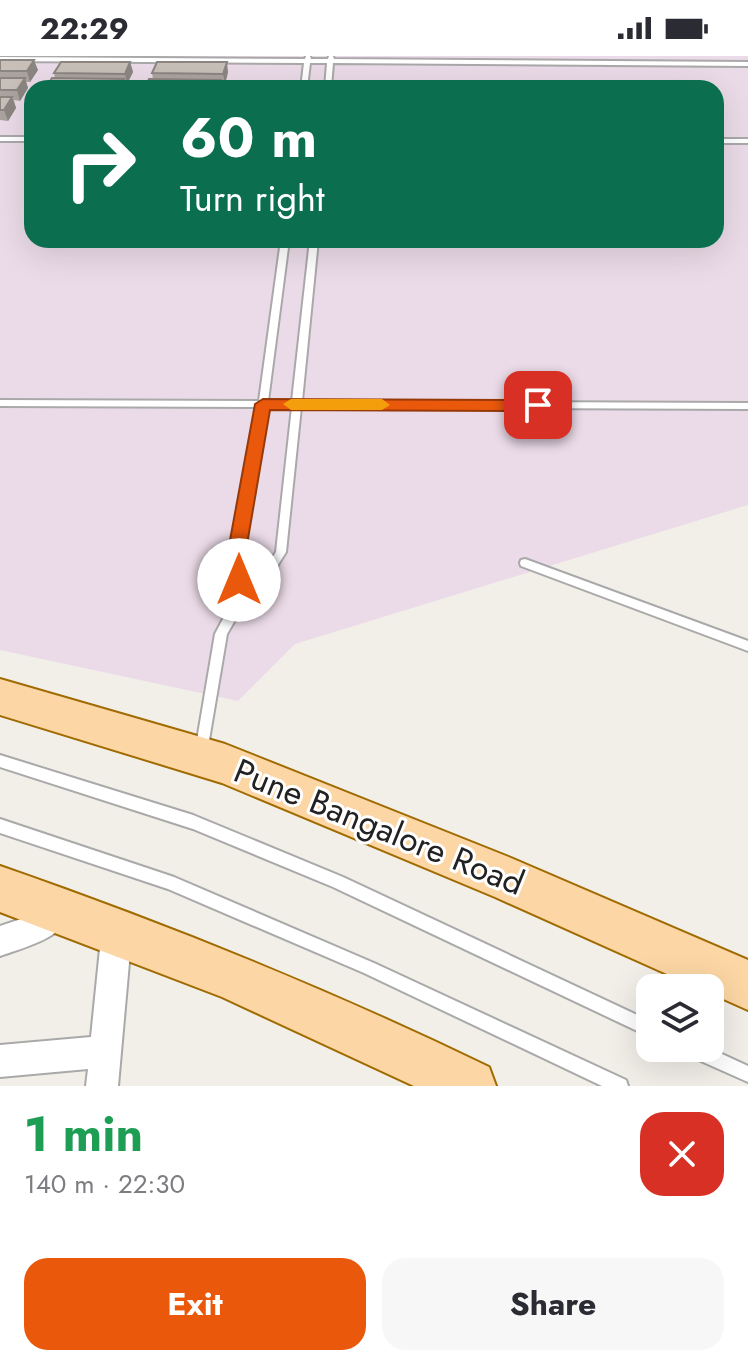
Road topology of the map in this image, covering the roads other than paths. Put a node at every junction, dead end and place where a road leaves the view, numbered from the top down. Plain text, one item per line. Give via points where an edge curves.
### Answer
1 (0, 59) edge
2 (308, 59) edge
3 (330, 59) edge
4 (748, 64) edge
5 (305, 80) edge
6 (329, 80) edge
7 (0, 139) edge
8 (24, 139) edge
9 (724, 141) edge
10 (748, 141) edge
11 (284, 248) edge
12 (313, 248) edge
13 (0, 403) edge
14 (263, 404) junction
15 (298, 404) junction
16 (748, 406) edge
17 (525, 563) dead end
18 (242, 599) junction
19 (748, 646) edge
20 (0, 697) edge
21 (200, 757) junction
22 (0, 761) edge
23 (0, 826) edge
24 (0, 889) edge
25 (60, 910) junction
26 (117, 929) junction
27 (0, 941) edge
28 (748, 985) edge
29 (636, 1022) edge
30 (106, 1051) junction
31 (0, 1061) edge
32 (722, 1062) edge
33 (748, 1074) edge
34 (102, 1086) edge
35 (470, 1086) edge
36 (620, 1086) edge

1 - 2 lane
2 - 3 lane
2 - 5 lane
3 - 4 lane
3 - 6 lane
7 - 8 lane
9 - 10 lane
11 - 14 lane
12 - 15 lane
13 - 14 lane
14 - 15 lane
14 - 18 lane via 235,562
15 - 16 lane
15 - 18 lane via 281,552
17 - 19 lane
18 - 21 lane via 221,634
20 - 21 main road, Pune Bangalore Road
21 - 28 main road, Pune Bangalore Road via 497,875
22 - 29 lane via 193,822 338,882
23 - 36 lane via 169,882 369,968
24 - 25 main road
25 - 26 main road
25 - 27 street via 32,930
26 - 30 street
26 - 35 main road
30 - 31 street
30 - 34 street
32 - 33 lane

